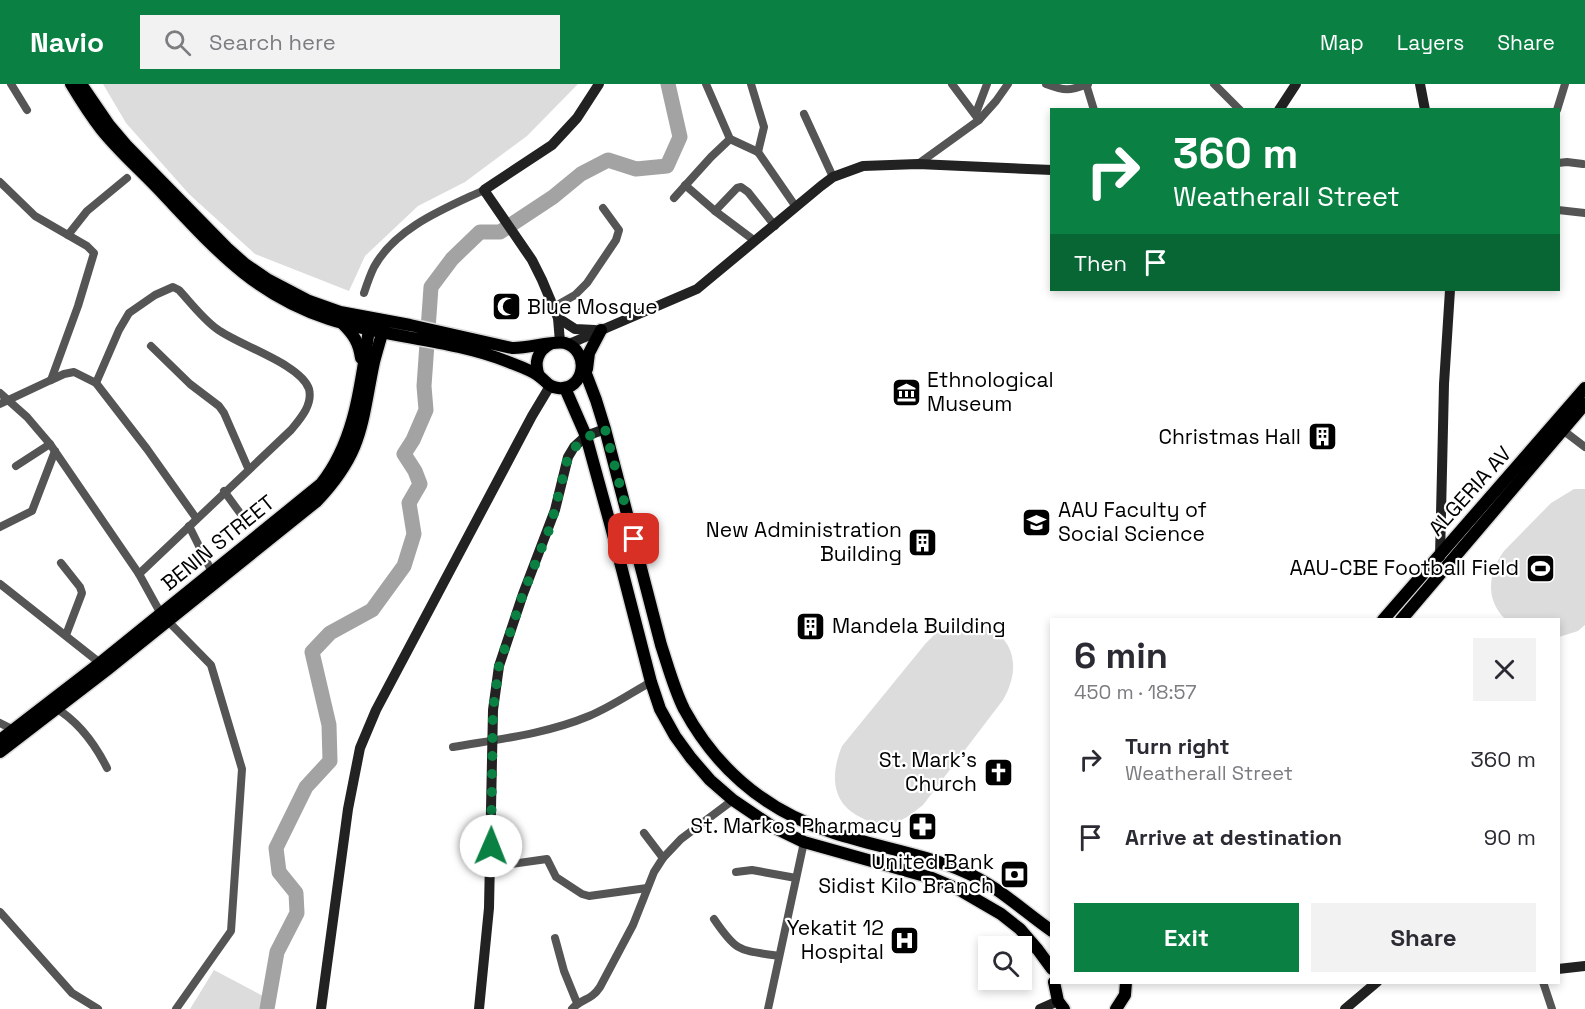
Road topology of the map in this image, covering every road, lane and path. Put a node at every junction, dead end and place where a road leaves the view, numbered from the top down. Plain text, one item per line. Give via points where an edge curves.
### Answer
1 (11, 84) edge
2 (71, 84) edge
3 (81, 84) edge
4 (599, 84) edge
5 (706, 84) edge
6 (751, 84) edge
7 (952, 84) edge
8 (987, 84) edge
9 (1008, 84) edge
10 (1046, 84) edge
11 (1087, 84) edge
12 (1214, 84) edge
13 (1296, 84) edge
14 (1420, 84) edge
15 (1565, 84) edge
16 (1093, 108) edge
17 (1238, 108) edge
18 (1280, 108) edge
19 (1425, 108) edge
20 (1558, 108) edge
21 (27, 110) dead end
22 (804, 114) dead end
23 (978, 116) junction
24 (106, 128) junction
25 (730, 139) junction
26 (758, 152) junction
27 (1560, 163) edge
28 (918, 164) junction
29 (1583, 164) dead end
30 (1050, 170) edge
31 (833, 177) junction
32 (127, 178) dead end
33 (0, 182) edge
34 (685, 185) junction
35 (484, 190) junction
36 (674, 198) dead end
37 (796, 207) junction
38 (603, 208) dead end
39 (1560, 210) edge
40 (715, 211) junction
41 (1585, 213) edge
42 (775, 226) junction
43 (68, 235) junction
44 (755, 241) junction
45 (1450, 291) edge
46 (364, 293) dead end
47 (556, 312) junction
48 (342, 323) junction
49 (369, 324) junction
50 (384, 327) junction
51 (601, 330) junction
52 (405, 332) junction
53 (452, 340) junction
54 (560, 343) junction
55 (151, 346) dead end
56 (374, 361) junction
57 (362, 368) junction
58 (584, 371) junction
59 (539, 376) junction
60 (51, 380) junction
61 (96, 382) junction
62 (550, 386) junction
63 (565, 388) junction
64 (1585, 388) edge
65 (0, 393) edge
66 (8, 399) junction
67 (0, 404) edge
68 (1585, 404) edge
69 (1559, 427) junction
70 (605, 429) junction
71 (586, 436) junction
72 (1585, 447) edge
73 (52, 448) junction
74 (16, 466) dead end
75 (248, 468) junction
76 (224, 491) junction
77 (240, 513) dead end
78 (196, 518) junction
79 (189, 526) junction
80 (0, 527) edge
81 (1440, 553) junction
82 (61, 563) dead end
83 (1440, 572) junction
84 (138, 573) junction
85 (215, 577) junction
86 (0, 584) edge
87 (165, 618) junction
88 (1385, 618) edge
89 (1403, 618) edge
90 (66, 634) junction
91 (100, 663) junction
92 (651, 682) junction
93 (53, 707) junction
94 (0, 723) edge
95 (18, 733) junction
96 (0, 740) edge
97 (492, 740) junction
98 (453, 747) dead end
99 (0, 752) edge
100 (107, 768) dead end
101 (733, 800) junction
102 (644, 833) dead end
103 (804, 842) junction
104 (663, 858) junction
105 (491, 867) junction
106 (736, 872) dead end
107 (966, 872) junction
108 (796, 878) junction
109 (647, 888) junction
110 (958, 889) junction
111 (0, 912) edge
112 (714, 919) dead end
113 (1050, 930) edge
114 (555, 938) dead end
115 (779, 956) junction
116 (1050, 966) edge
117 (1585, 966) edge
118 (1560, 969) edge
119 (1055, 984) edge
120 (1375, 984) edge
121 (1544, 984) edge
122 (1125, 989) edge
123 (575, 1006) edge
124 (1062, 1007) edge
125 (98, 1009) edge
126 (176, 1009) edge
127 (321, 1009) edge
128 (479, 1009) edge
129 (768, 1009) edge
130 (1040, 1009) edge
131 (1116, 1009) edge
132 (1130, 1009) edge
133 (1345, 1009) edge
134 (1552, 1009) edge

1 - 21 street
2 - 24 main road
3 - 24 main road
4 - 35 main road via 577,118 552,145
5 - 25 street
6 - 26 street via 764,126
7 - 23 street
8 - 23 street
9 - 23 street
10 - 11 street via 1060,90
11 - 16 street
12 - 17 street
13 - 18 main road
14 - 19 main road
15 - 20 street
22 - 31 street
23 - 28 street
24 - 48 main road via 208,242 241,272 286,302
24 - 49 main road via 245,264 309,301
25 - 26 street
25 - 34 street
26 - 37 street
27 - 29 street
28 - 30 main road
28 - 31 main road via 863,166
31 - 37 main road
32 - 43 street via 87,211
33 - 43 street via 35,216
34 - 36 street
34 - 40 street
35 - 46 street via 423,221 389,246 373,269
35 - 47 main road via 532,260
37 - 42 main road
38 - 47 street via 619,230 616,240 582,289
39 - 41 street
40 - 42 street via 741,187
40 - 44 street
42 - 44 main road
43 - 60 street via 94,254
44 - 51 main road via 697,289
45 - 81 main road
47 - 51 main road via 575,329
47 - 54 main road
48 - 49 main road
48 - 57 main road via 355,336
49 - 50 main road
49 - 57 main road, BENIN STREET
50 - 52 main road
50 - 56 main road, BENIN STREET
51 - 54 main road
51 - 58 main road
52 - 53 main road
52 - 56 main road via 386,345
53 - 54 main road via 526,349
53 - 59 main road
54 - 58 main road via 579,353
54 - 59 main road via 544,347 537,361
55 - 75 street via 219,406
56 - 85 main road, BENIN STREET via 361,431 347,465 317,501
57 - 85 main road, BENIN STREET via 355,414 334,467 321,484
58 - 63 main road
58 - 70 main road
59 - 62 main road
60 - 61 street via 74,372
60 - 66 street
61 - 75 street via 129,313 173,287 217,329 285,366 309,390 304,413 291,430
61 - 78 street
62 - 63 main road
62 - 127 main road via 363,740 348,809
63 - 71 main road
64 - 69 main road, ALGERIA AV
65 - 66 street
66 - 67 street
66 - 73 street
68 - 69 main road, ALGERIA AV
69 - 72 street
69 - 81 main road, ALGERIA AV
69 - 83 main road, ALGERIA AV
70 - 71 main road
70 - 107 main road via 672,678 684,708 719,760 764,801 803,822
71 - 92 main road
71 - 97 main road via 568,457 551,525 505,647 495,690
73 - 74 street
73 - 80 street via 32,511
73 - 84 street
75 - 76 street
76 - 77 street
76 - 78 street
78 - 79 street
79 - 84 street
79 - 85 street
81 - 83 main road
81 - 88 main road, ALGERIA AV
82 - 90 street via 82,593
83 - 89 main road, ALGERIA AV
84 - 87 street
85 - 87 main road, BENIN STREET
86 - 90 street
87 - 91 main road, BENIN STREET
87 - 93 main road, BENIN STREET
87 - 126 street via 211,665 242,769 231,930
90 - 91 street
91 - 93 main road, BENIN STREET
92 - 97 street via 590,715 525,735
92 - 101 main road via 675,736 710,780
93 - 95 main road, BENIN STREET
93 - 100 street via 85,734
94 - 95 street
95 - 96 main road, BENIN STREET
95 - 99 main road, BENIN STREET
97 - 98 street
97 - 105 main road
101 - 103 main road
101 - 104 street via 681,839
102 - 104 street
103 - 108 street
103 - 110 main road
104 - 109 street
105 - 109 street via 546,860 556,877 589,896
105 - 128 main road
106 - 108 street via 752,870
107 - 110 main road
107 - 113 main road
108 - 115 street
109 - 123 street via 633,925 600,987
110 - 116 main road via 1020,929
111 - 125 street via 72,993
112 - 115 street via 735,946
114 - 123 street
115 - 129 street
117 - 118 main road
119 - 124 main road
120 - 133 main road
121 - 134 street
122 - 131 main road
122 - 132 main road
124 - 130 main road

